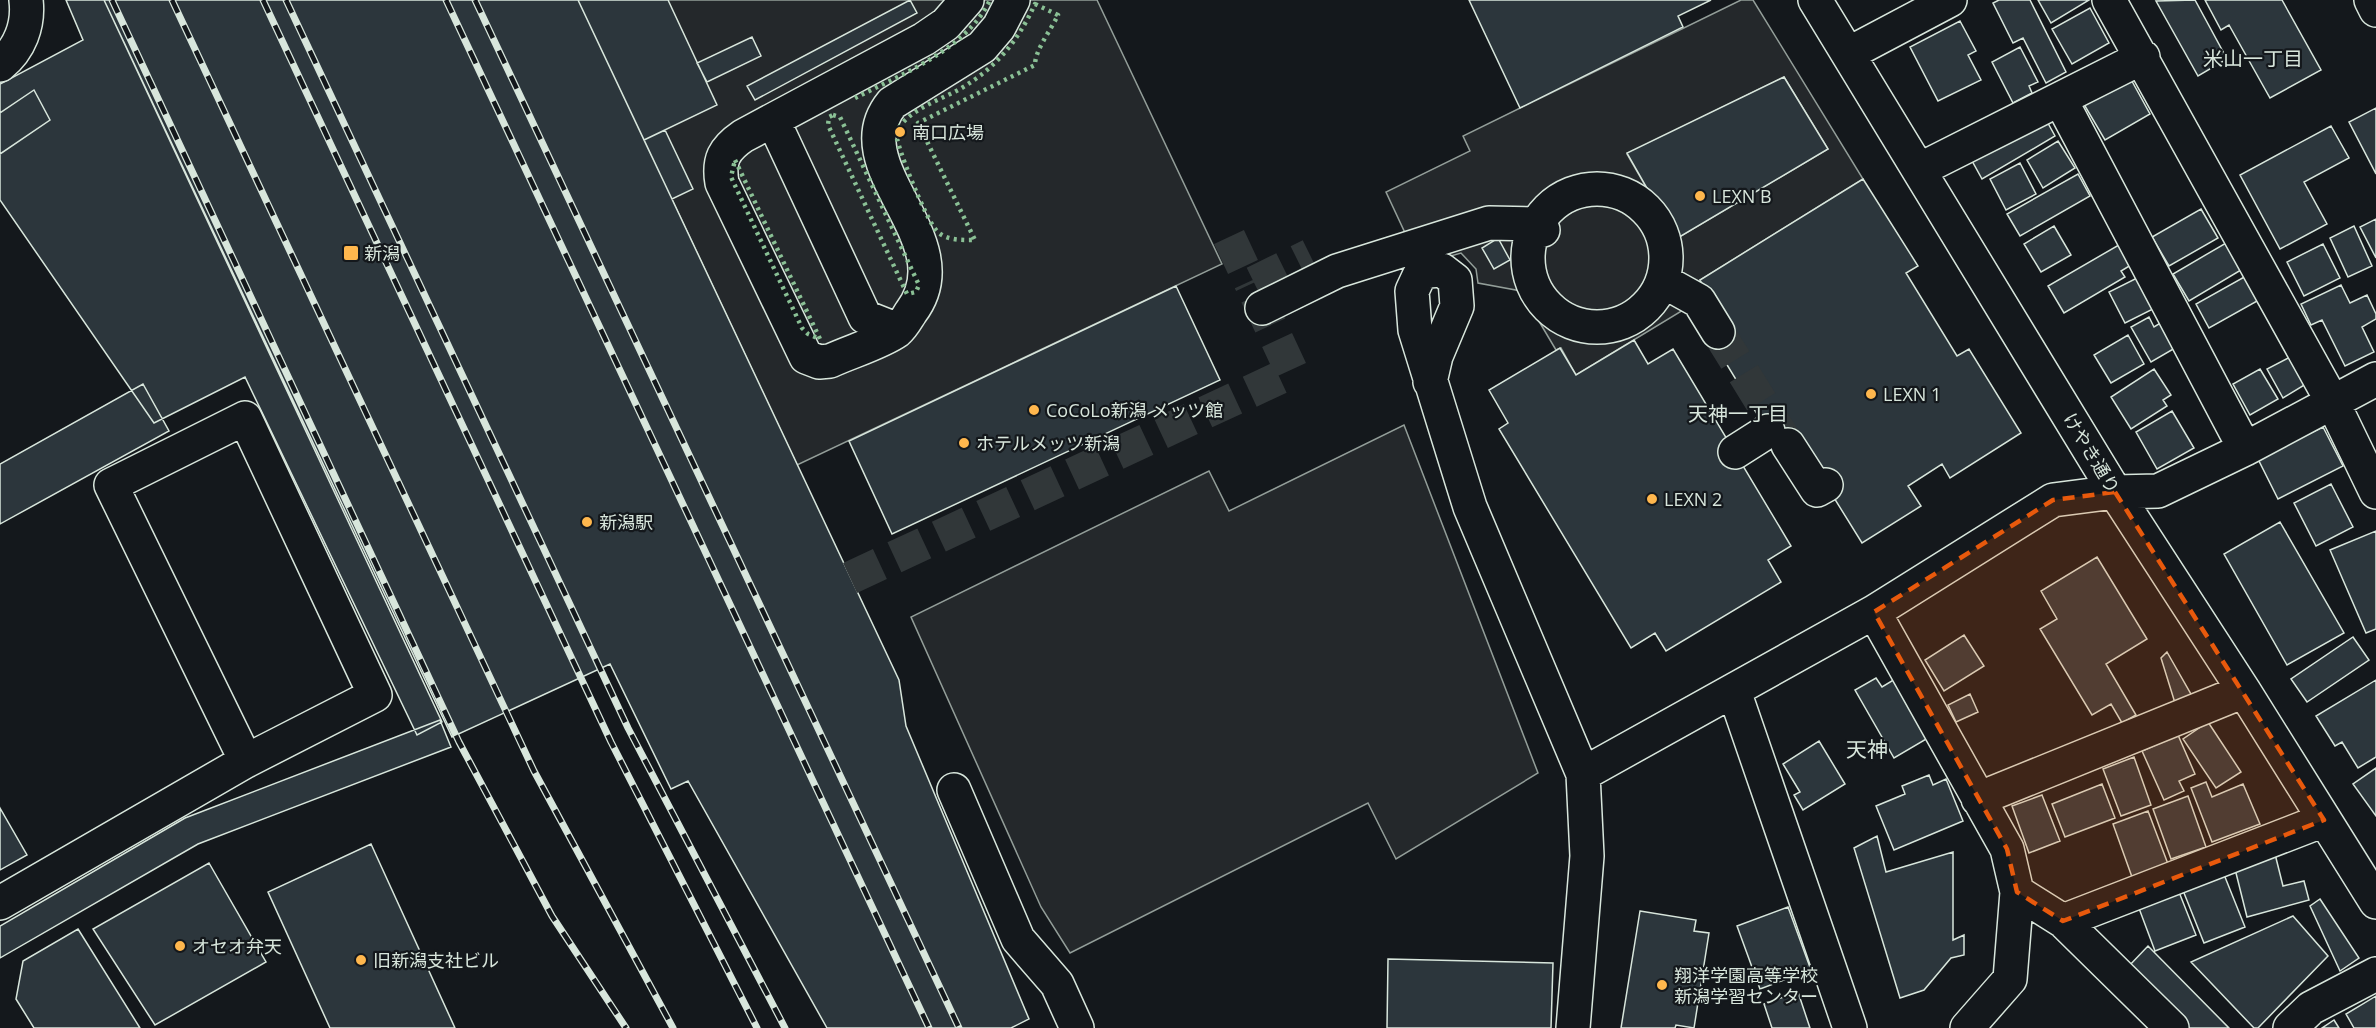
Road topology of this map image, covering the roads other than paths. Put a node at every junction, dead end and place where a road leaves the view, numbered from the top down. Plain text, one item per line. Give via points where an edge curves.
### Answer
1 (26, 0) edge
2 (967, 0) edge
3 (1013, 0) edge
4 (1815, 0) edge
5 (1950, 0) edge
6 (2109, 0) edge
7 (2371, 0) edge
8 (2376, 10) edge
9 (1848, 54) junction
10 (2143, 57) junction
11 (0, 65) edge
12 (2060, 99) junction
13 (772, 120) junction
14 (1919, 170) junction
15 (1540, 227) junction
16 (1663, 281) junction
17 (1262, 308) dead end
18 (898, 330) junction
19 (1718, 332) tunnel mouth
20 (2376, 379) edge
21 (1430, 382) dead end
22 (2332, 401) junction
23 (2245, 449) junction
24 (1735, 452) dead end
25 (1826, 484) dead end
26 (2115, 492) junction
27 (2376, 492) edge
28 (1874, 612) junction
29 (1734, 691) junction
30 (2244, 691) junction
31 (246, 761) junction
32 (1583, 774) junction
33 (954, 790) dead end
34 (1978, 798) junction
35 (2324, 820) junction
36 (2017, 892) junction
37 (2376, 902) edge
38 (0, 903) edge
39 (2063, 921) junction
40 (2376, 974) edge
41 (1077, 1028) edge
42 (1573, 1028) edge
43 (1850, 1028) edge
44 (1967, 1028) edge
45 (2172, 1028) edge
46 (2290, 1028) edge

1 - 11 street via 22,38
2 - 13 street via 946,24 924,39
3 - 18 street via 999,27 982,47 892,103 882,115 878,129 882,159 921,243 924,263 925,283 920,299
4 - 9 street, けやき通り
5 - 9 street
6 - 10 street
7 - 8 street
9 - 14 street, けやき通り
10 - 12 street
10 - 22 street
12 - 14 street
12 - 23 street
13 - 18 street via 866,317
13 - 18 street via 730,145 719,166 722,183 806,357 830,361
14 - 26 street, けやき通り
15 - 16 street via 1553,204 1570,194 1589,189 1628,196 1657,223 1664,241
15 - 16 street via 1531,236 1527,256 1530,276 1537,294 1566,321 1605,328 1623,323 1641,313
15 - 17 street via 1489,223 1337,271
16 - 19 street via 1699,301
20 - 22 street
21 - 32 street via 1470,507
22 - 23 street
22 - 27 street
23 - 26 street via 2157,492
24 - 25 street via 1778,438 1817,490
26 - 28 street via 2053,500
26 - 30 street, けやき通り
28 - 29 street
28 - 34 street
29 - 32 street
29 - 43 street
30 - 34 street
30 - 35 street, けやき通り
31 - 31 street via 111,485 245,418 375,695
31 - 38 street
32 - 42 street via 1587,856
33 - 41 street via 1018,939 1057,984
34 - 36 street via 2007,849
35 - 37 street, けやき通り
35 - 39 street
36 - 39 street
36 - 44 street via 2010,979
39 - 45 street
40 - 46 street via 2311,1008

